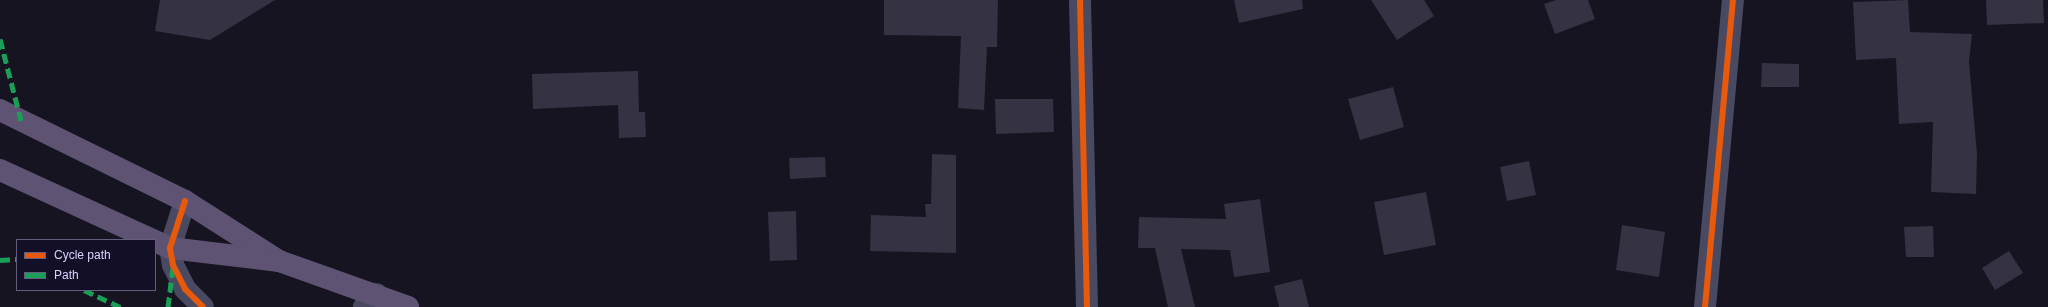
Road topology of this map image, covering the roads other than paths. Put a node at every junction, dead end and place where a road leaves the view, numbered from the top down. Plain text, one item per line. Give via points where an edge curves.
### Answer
1 (1080, 0) edge
2 (1733, 0) edge
3 (0, 110) edge
4 (0, 170) edge
5 (185, 201) junction
6 (150, 239) edge
7 (159, 243) edge
8 (279, 261) junction
9 (371, 301) edge
10 (203, 307) edge
11 (408, 307) edge
12 (1087, 307) edge
13 (1704, 307) edge

1 - 12 street
2 - 13 street
3 - 5 main road
4 - 6 main road
5 - 7 street
5 - 8 main road
7 - 8 main road
7 - 10 street via 185,289
8 - 9 main road
9 - 11 main road

